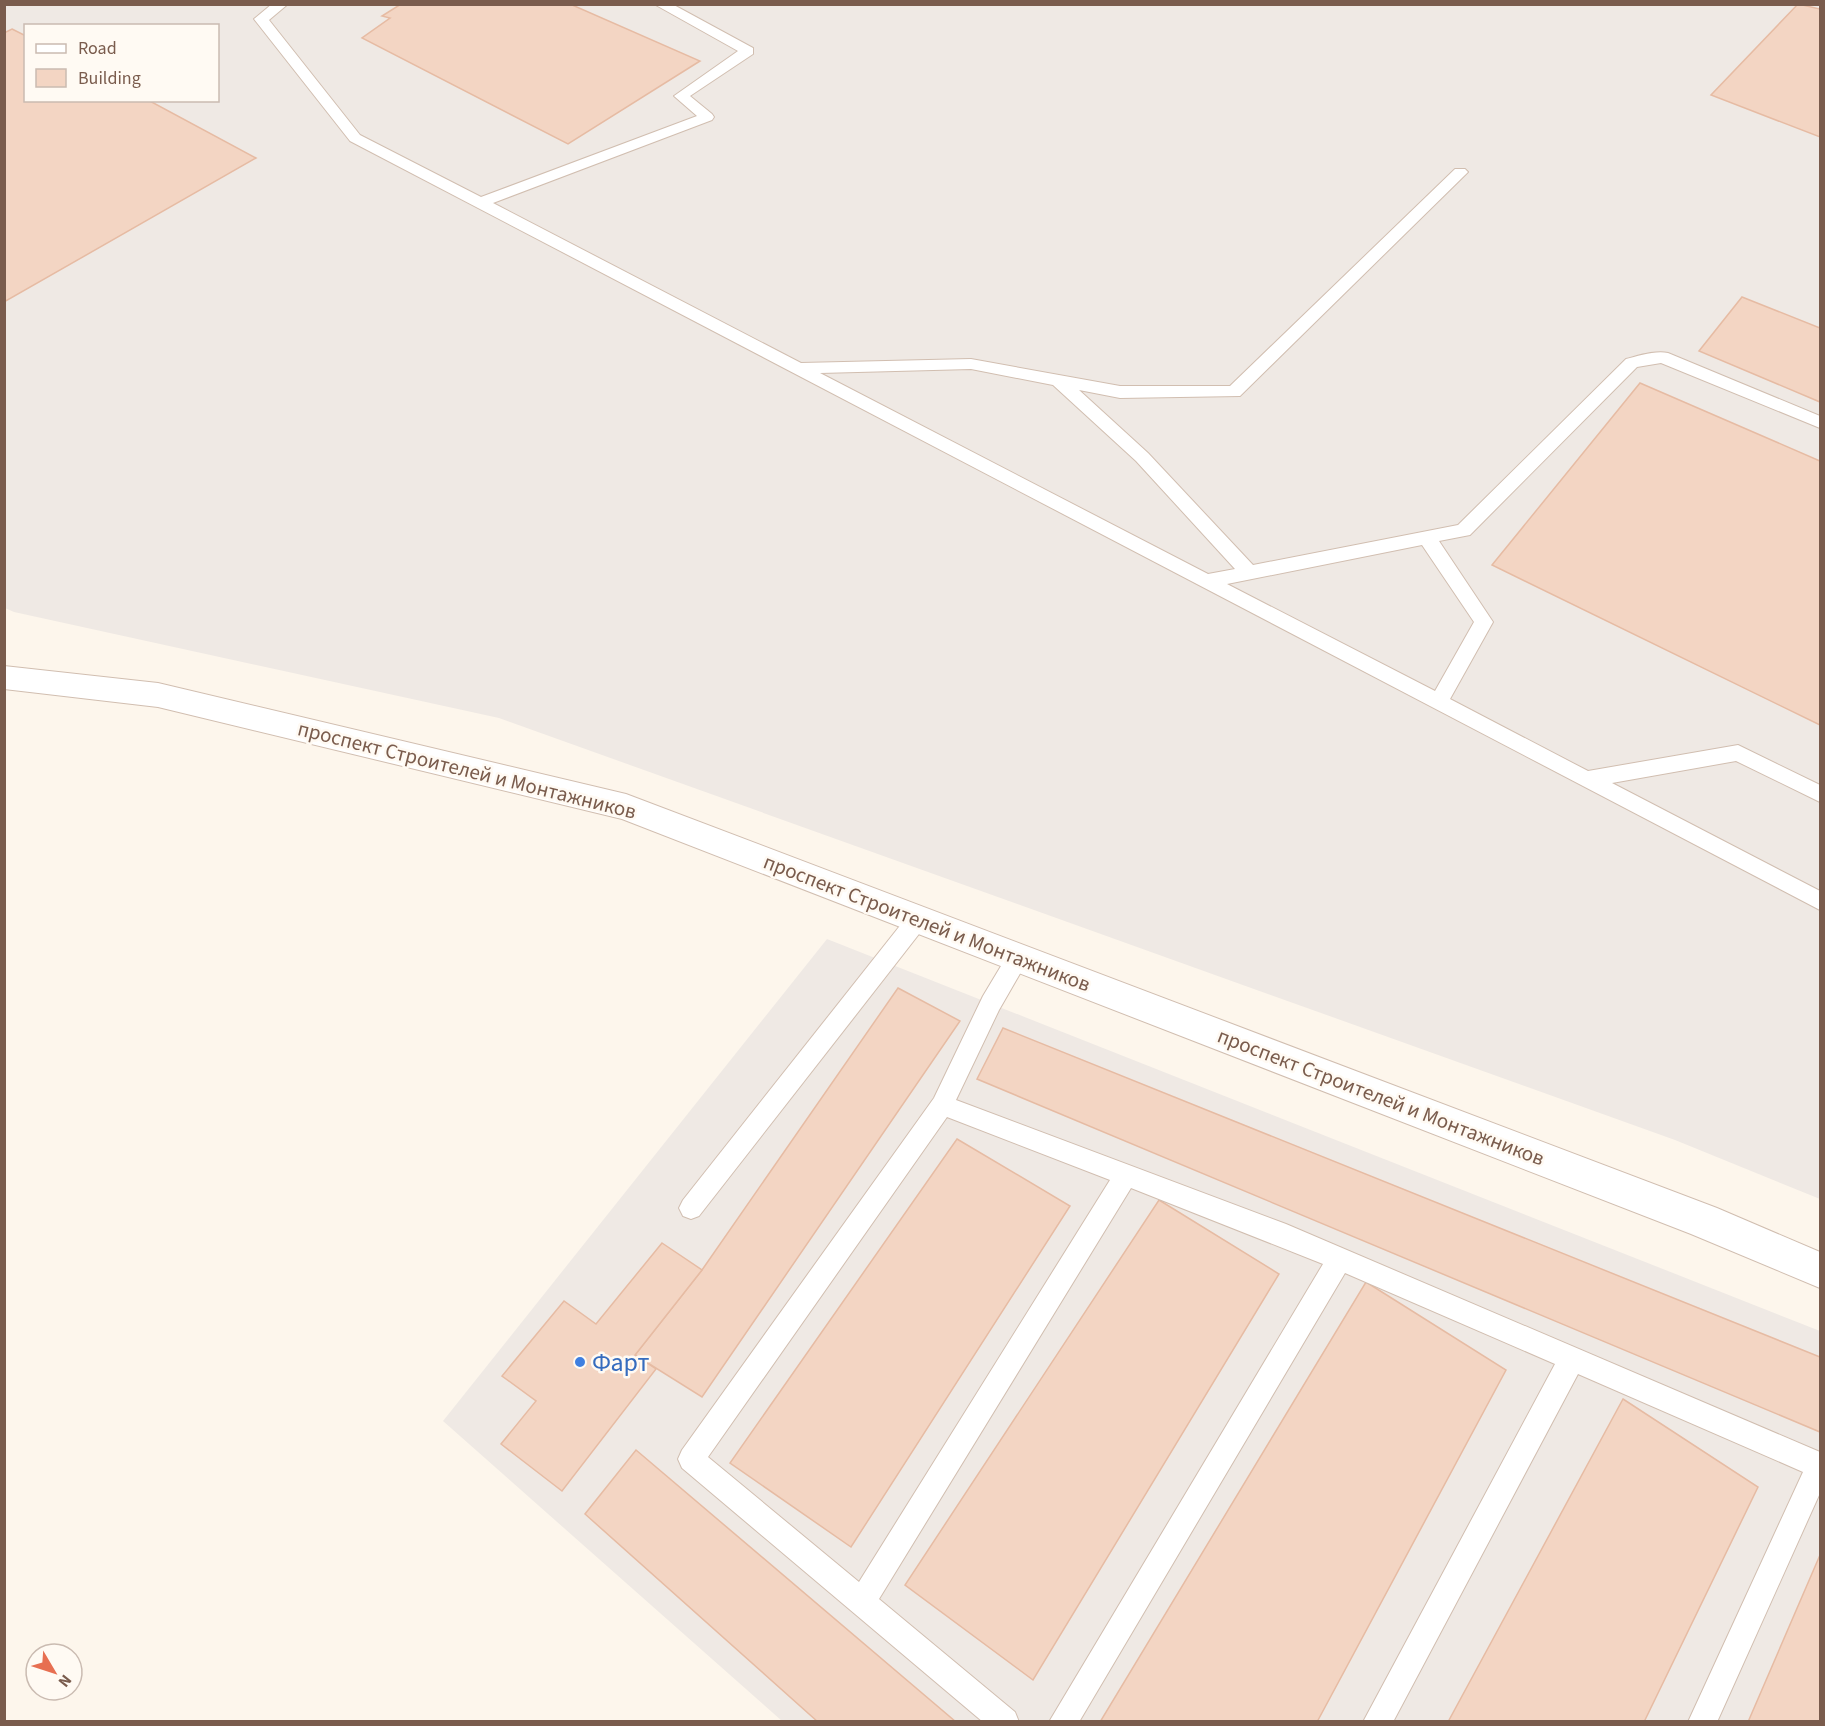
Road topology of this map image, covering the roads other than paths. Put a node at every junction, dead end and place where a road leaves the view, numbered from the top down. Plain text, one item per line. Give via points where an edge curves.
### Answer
1 (282, 4) edge
2 (661, 4) edge
3 (1460, 172) dead end
4 (480, 203) junction
5 (798, 368) junction
6 (1058, 380) junction
7 (1821, 422) edge
8 (1427, 538) junction
9 (1251, 574) junction
10 (1206, 581) junction
11 (4, 677) edge
12 (1439, 702) junction
13 (1588, 779) junction
14 (1821, 795) edge
15 (1821, 901) edge
16 (918, 919) junction
17 (1018, 957) junction
18 (942, 1105) junction
19 (1126, 1174) junction
20 (691, 1208) dead end
21 (1340, 1259) junction
22 (1821, 1270) edge
23 (1572, 1359) junction
24 (1820, 1466) edge
25 (862, 1602) junction
26 (1005, 1722) edge
27 (1063, 1722) edge
28 (1377, 1722) edge
29 (1702, 1722) edge

1 - 4 lane via 261,19 355,138
2 - 4 lane via 748,51 681,96 707,117
3 - 6 lane via 1234,392 1120,392
4 - 5 lane
5 - 6 lane via 971,364
5 - 10 lane
6 - 9 lane via 1142,457
7 - 8 lane via 1662,357 1632,363 1464,530
8 - 9 lane
8 - 12 lane via 1484,622
9 - 10 lane
10 - 12 lane
11 - 16 street, проспект Строителей и Монтажников via 158,695 626,807
12 - 13 lane
13 - 14 lane via 1738,753
13 - 15 lane
16 - 17 street, проспект Строителей и Монтажников
16 - 20 lane
17 - 18 lane via 991,1003
17 - 22 street, проспект Строителей и Монтажников via 1704,1221
18 - 19 lane
18 - 25 lane via 691,1459
19 - 21 lane
19 - 25 lane
21 - 23 lane
21 - 27 lane
23 - 24 lane
23 - 28 lane
24 - 29 lane
25 - 26 lane

